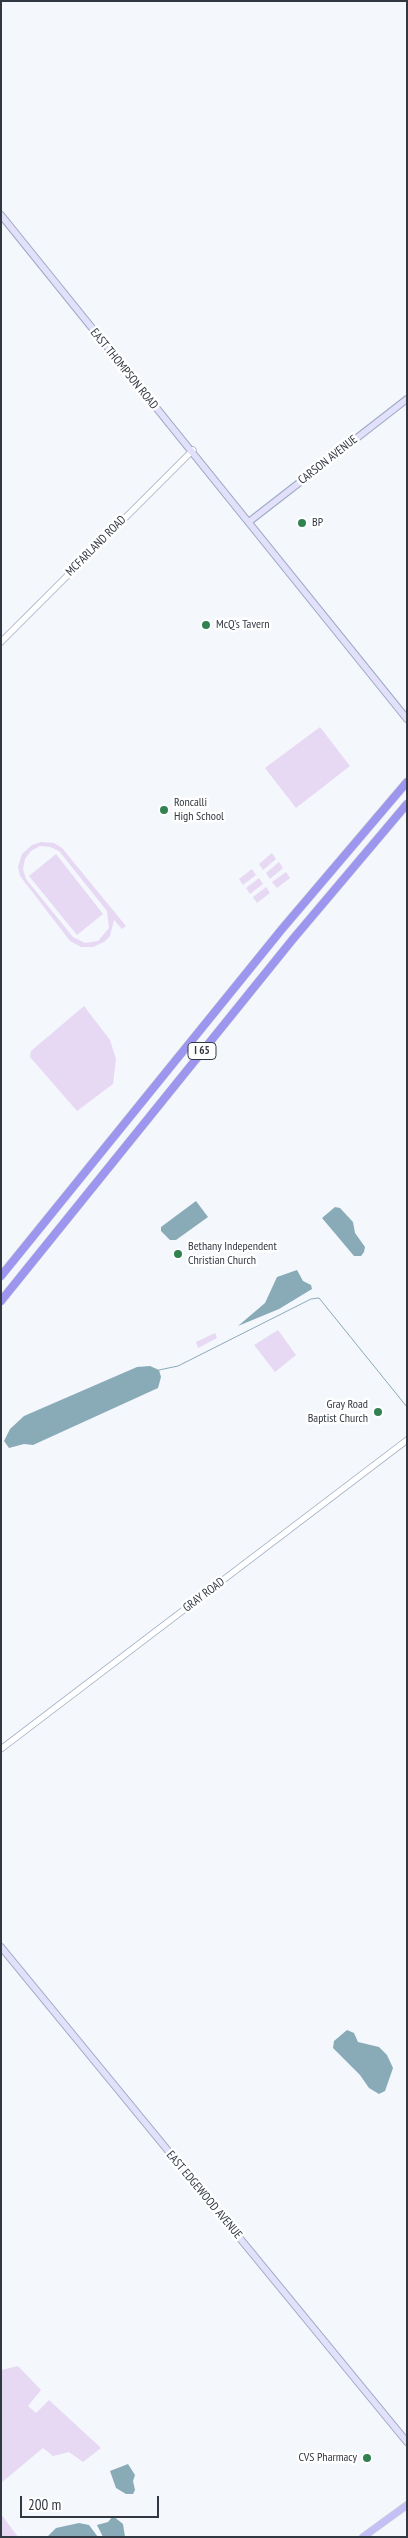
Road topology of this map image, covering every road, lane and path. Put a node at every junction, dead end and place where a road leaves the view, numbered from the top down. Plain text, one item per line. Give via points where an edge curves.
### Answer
1 (1, 215) edge
2 (407, 399) edge
3 (193, 450) junction
4 (250, 521) junction
5 (1, 642) edge
6 (407, 719) edge
7 (407, 782) edge
8 (407, 804) edge
9 (1, 1276) edge
10 (1, 1301) edge
11 (407, 1440) edge
12 (1, 1750) edge
13 (1, 1947) edge
14 (407, 2442) edge
15 (407, 2505) edge
16 (363, 2537) edge

1 - 3 main road, EAST THOMPSON ROAD via 170,426
2 - 4 main road, CARSON AVENUE
3 - 4 main road, EAST THOMPSON ROAD
3 - 5 street, MCFARLAND ROAD
4 - 6 main road, EAST THOMPSON ROAD
7 - 9 highway, I 65 via 282,929
8 - 10 highway, I 65 via 293,939
11 - 12 street, GRAY ROAD
13 - 14 main road, EAST EDGEWOOD AVENUE
15 - 16 main road

